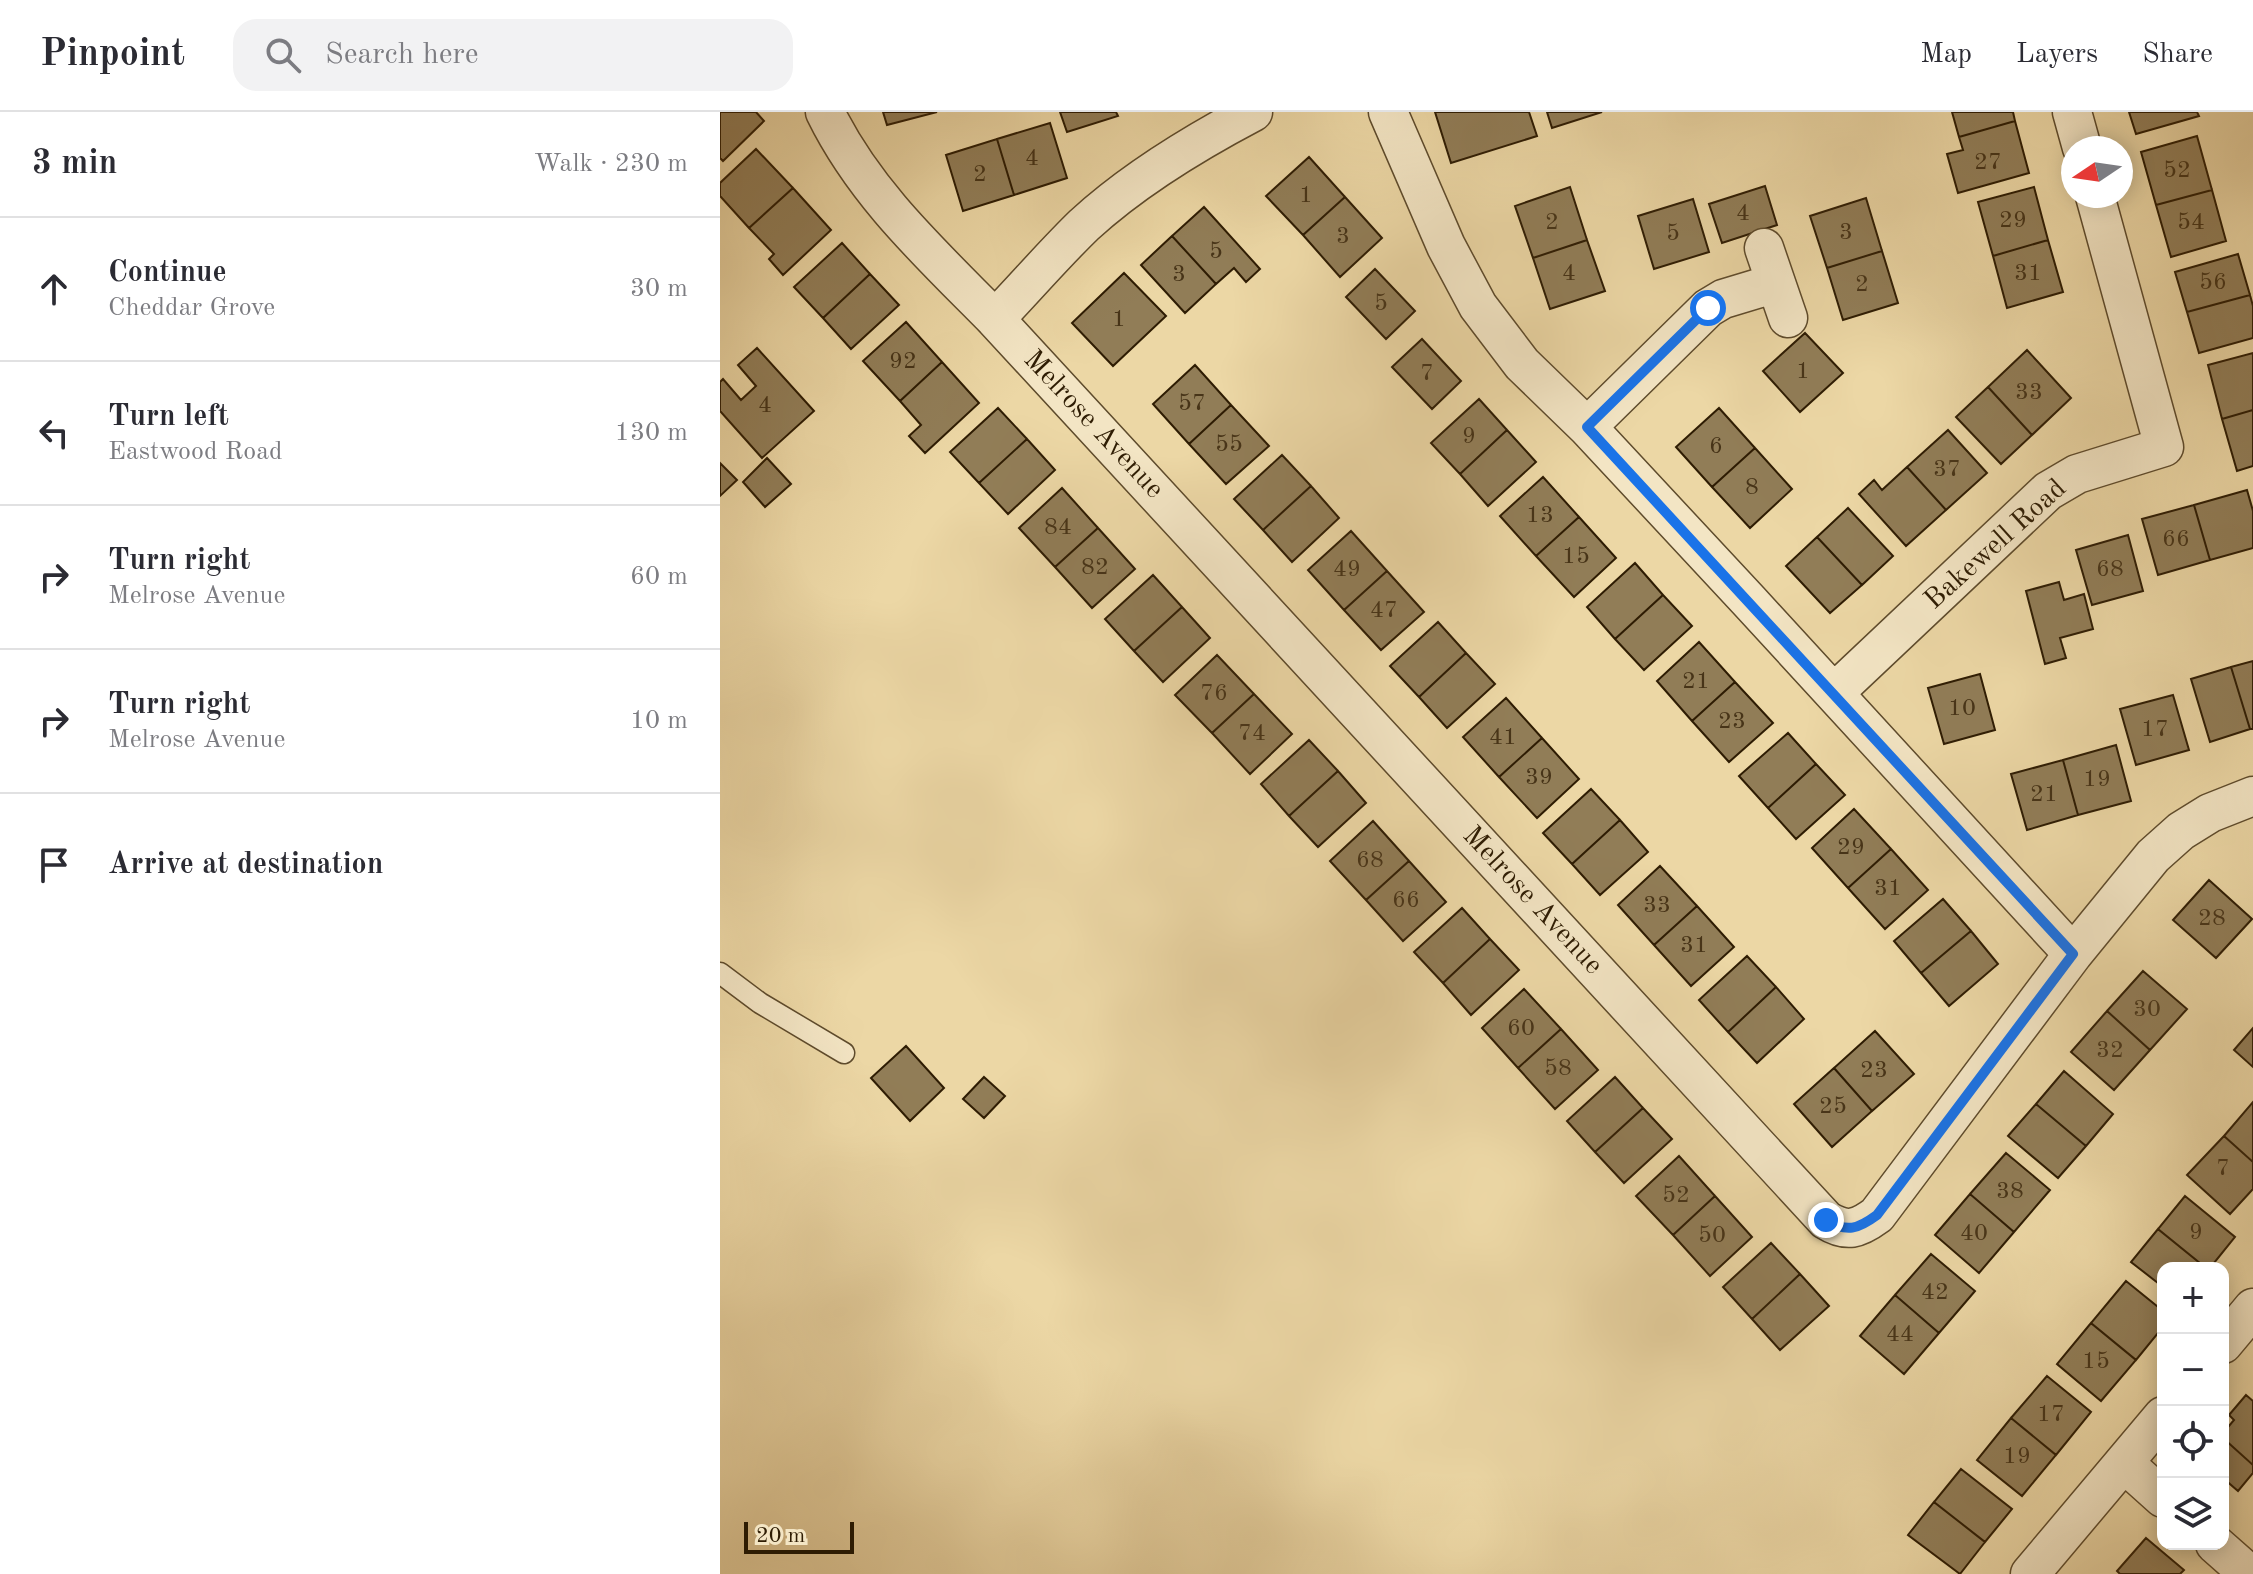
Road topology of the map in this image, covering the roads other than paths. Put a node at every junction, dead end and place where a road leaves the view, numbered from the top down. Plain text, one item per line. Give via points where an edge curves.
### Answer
1 (825, 112) edge
2 (1253, 112) edge
3 (1388, 112) edge
4 (2072, 112) edge
5 (2079, 136) edge
6 (2098, 208) edge
7 (1788, 318) dead end
8 (995, 319) junction
9 (1587, 427) junction
10 (1834, 693) junction
11 (2253, 796) edge
12 (2073, 954) junction
13 (720, 973) edge
14 (844, 1053) dead end
15 (2253, 1308) edge
16 (2229, 1337) edge
17 (2157, 1423) edge
18 (2124, 1463) junction
19 (2157, 1493) edge
20 (2222, 1550) edge
21 (2030, 1574) edge
22 (2249, 1574) edge

1 - 8 street, Melrose Avenue via 889,211
2 - 8 street via 1108,204
3 - 9 street via 1478,306 1522,364
4 - 5 street
6 - 10 street, Bakewell Road via 2164,447 2077,474 2048,491
7 - 9 street via 1770,266 1708,308
8 - 12 street, Melrose Avenue via 1826,1220 1851,1228 1877,1215
9 - 10 street
10 - 12 street
11 - 12 street, Melrose Avenue via 2181,831
13 - 14 lane
15 - 16 street
17 - 18 street
18 - 19 street
18 - 21 street
20 - 22 street

